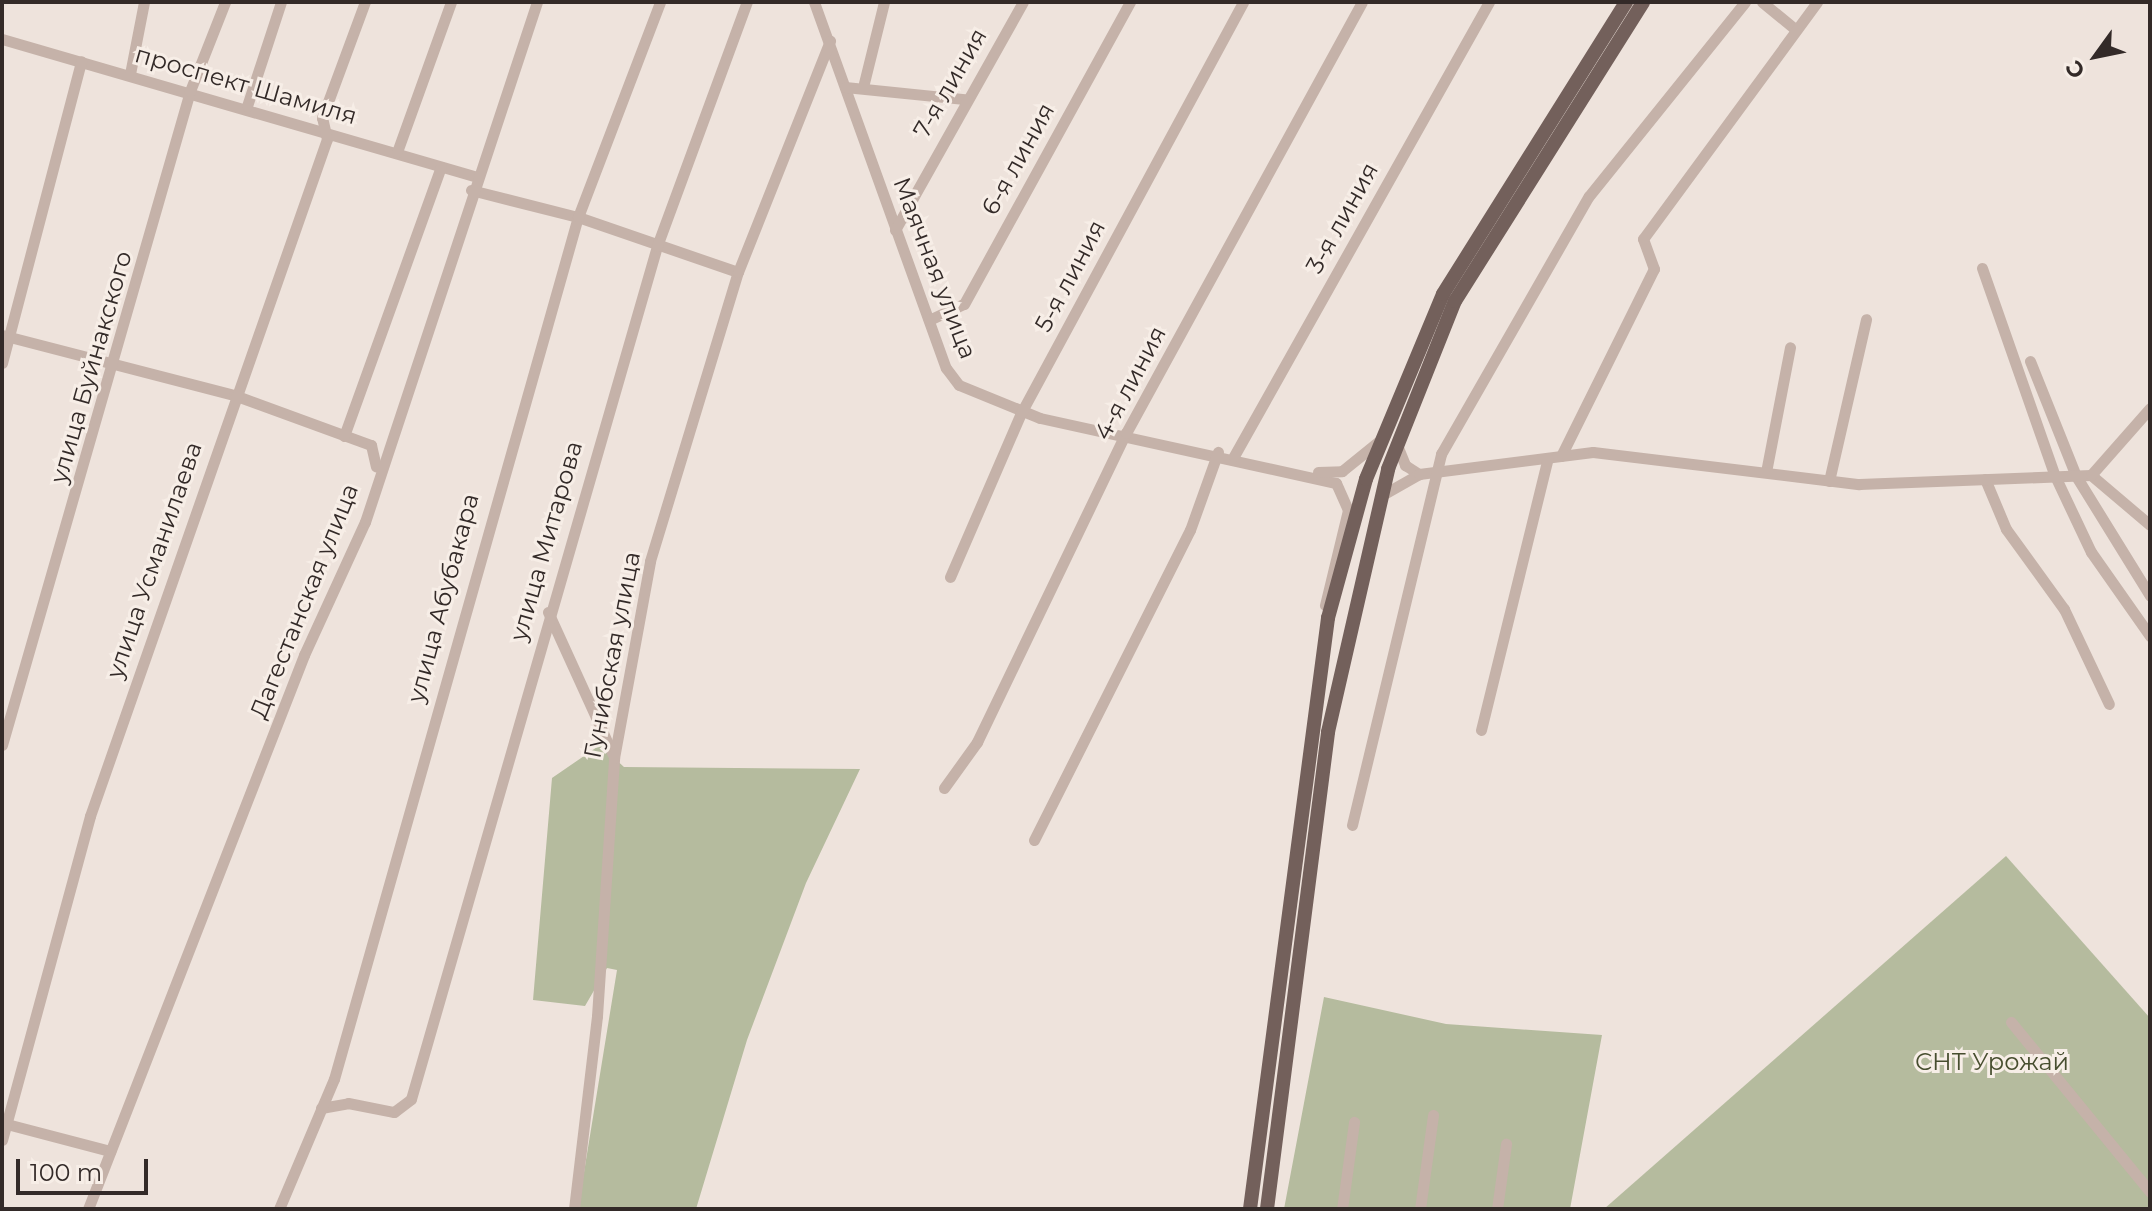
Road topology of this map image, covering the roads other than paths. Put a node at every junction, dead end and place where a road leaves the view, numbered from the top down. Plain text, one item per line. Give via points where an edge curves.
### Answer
1 (144, 2) edge
2 (225, 2) edge
3 (281, 2) edge
4 (365, 2) edge
5 (451, 2) edge
6 (537, 2) edge
7 (660, 2) edge
8 (747, 2) edge
9 (814, 2) edge
10 (884, 2) edge
11 (1023, 2) edge
12 (1130, 2) edge
13 (1243, 2) edge
14 (1362, 2) edge
15 (1489, 2) edge
16 (1626, 2) edge
17 (1643, 2) edge
18 (1745, 2) edge
19 (1762, 2) edge
20 (1817, 2) edge
21 (1795, 29) junction
22 (2, 39) edge
23 (830, 41) junction
24 (81, 61) junction
25 (130, 74) junction
26 (864, 83) junction
27 (845, 87) junction
28 (190, 91) junction
29 (964, 99) junction
30 (247, 106) junction
31 (322, 129) junction
32 (397, 152) junction
33 (441, 167) junction
34 (476, 177) junction
35 (471, 190) junction
36 (578, 217) junction
37 (895, 230) junction
38 (657, 246) junction
39 (1982, 268) dead end
40 (738, 272) junction
41 (1866, 319) dead end
42 (929, 320) junction
43 (5, 336) edge
44 (1790, 347) dead end
45 (2030, 361) dead end
46 (2, 363) edge
47 (116, 365) junction
48 (234, 395) junction
49 (2150, 408) edge
50 (1021, 413) junction
51 (1126, 433) junction
52 (344, 436) junction
53 (1379, 442) junction
54 (1397, 445) junction
55 (1218, 452) junction
56 (1234, 456) junction
57 (1561, 456) junction
58 (1548, 458) junction
59 (1766, 472) junction
60 (1312, 473) junction
61 (1419, 474) junction
62 (1435, 475) junction
63 (2091, 475) junction
64 (2055, 476) junction
65 (2076, 476) junction
66 (1985, 479) junction
67 (1829, 481) junction
68 (376, 482) junction
69 (1380, 498) junction
70 (2150, 525) edge
71 (950, 577) dead end
72 (2150, 596) edge
73 (548, 612) junction
74 (2150, 636) edge
75 (1324, 645) junction
76 (2109, 704) dead end
77 (1481, 730) dead end
78 (2, 745) edge
79 (614, 758) junction
80 (944, 788) dead end
81 (1352, 825) dead end
82 (1034, 840) dead end
83 (2011, 1022) dead end
84 (321, 1108) junction
85 (1433, 1115) dead end
86 (1354, 1122) dead end
87 (4, 1123) edge
88 (2, 1140) edge
89 (1506, 1144) dead end
90 (110, 1151) junction
91 (2150, 1192) edge
92 (88, 1209) edge
93 (279, 1209) edge
94 (574, 1209) edge
95 (1250, 1209) edge
96 (1267, 1209) edge
97 (1342, 1209) edge
98 (1420, 1209) edge
99 (1497, 1209) edge

1 - 25 street
2 - 28 street, улица Буйнакского
3 - 30 street
4 - 31 street, улица Усманилаева
5 - 32 street
6 - 34 street, Дагестанская улица
7 - 36 street, улица Абубакара
8 - 38 street, улица Митарова
9 - 23 street, Маячная улица
10 - 26 street
11 - 29 street, 7-я линия
12 - 42 street, 6-я линия via 964,304
13 - 50 street, 5-я линия
14 - 51 street, 4-я линия
15 - 56 street, 3-я линия
16 - 53 main road via 1443,294
17 - 54 main road via 1455,301
18 - 62 street via 1589,196 1496,352
19 - 21 street
20 - 21 street
21 - 57 street via 1643,239 1654,269
22 - 24 street, проспект Шамиля
23 - 27 street, Маячная улица
23 - 40 street, Гунибская улица
24 - 25 street, проспект Шамиля
24 - 43 street
25 - 28 street, проспект Шамиля
26 - 27 street
26 - 29 street
27 - 37 street, Маячная улица
28 - 30 street, проспект Шамиля
28 - 47 street, улица Буйнакского
29 - 37 street, 7-я линия
30 - 31 street, проспект Шамиля
31 - 32 street, проспект Шамиля
31 - 48 street, улица Усманилаева via 327,139
32 - 33 street, проспект Шамиля
33 - 34 street, проспект Шамиля
33 - 52 street
34 - 35 street, Дагестанская улица
35 - 36 street
35 - 68 street, Дагестанская улица
36 - 38 street
36 - 84 street, улица Абубакара
37 - 42 street, Маячная улица
38 - 40 street
38 - 73 street, улица Митарова
39 - 64 street
40 - 79 street, Гунибская улица via 650,561
41 - 67 street
42 - 50 street, Маячная улица via 959,385
43 - 46 street
43 - 47 street
44 - 59 street
45 - 65 street
47 - 48 street
47 - 78 street, улица Буйнакского
48 - 52 street
48 - 87 street, улица Усманилаева via 90,816
49 - 63 street
50 - 51 street, Маячная улица
50 - 71 street, 5-я линия
51 - 55 street, Маячная улица
51 - 80 street, 4-я линия via 977,742
52 - 68 street via 371,445
53 - 60 street via 1342,471
53 - 75 main road
54 - 61 street via 1405,465
54 - 69 main road
55 - 56 street, Маячная улица
55 - 82 street via 1190,530
56 - 60 street, Маячная улица
57 - 58 street
57 - 59 street via 1632,452
58 - 62 street
58 - 77 street
59 - 67 street
60 - 75 street via 1348,497
61 - 62 street
61 - 69 street
62 - 81 street
63 - 65 street
63 - 70 street
64 - 65 street
64 - 66 street
64 - 74 street via 2091,552
65 - 72 street
66 - 67 street
66 - 76 street via 2006,529 2064,609
68 - 90 street, Дагестанская улица
69 - 96 main road via 1328,732
73 - 79 street
73 - 84 street, улица Митарова via 411,1099 394,1112 348,1103
75 - 95 main road
79 - 94 street, Гунибская улица via 597,1016
83 - 91 street
84 - 93 street, улица Абубакара
85 - 98 street
86 - 97 street
87 - 88 street, улица Усманилаева
87 - 90 street
89 - 99 street
90 - 92 street, Дагестанская улица

